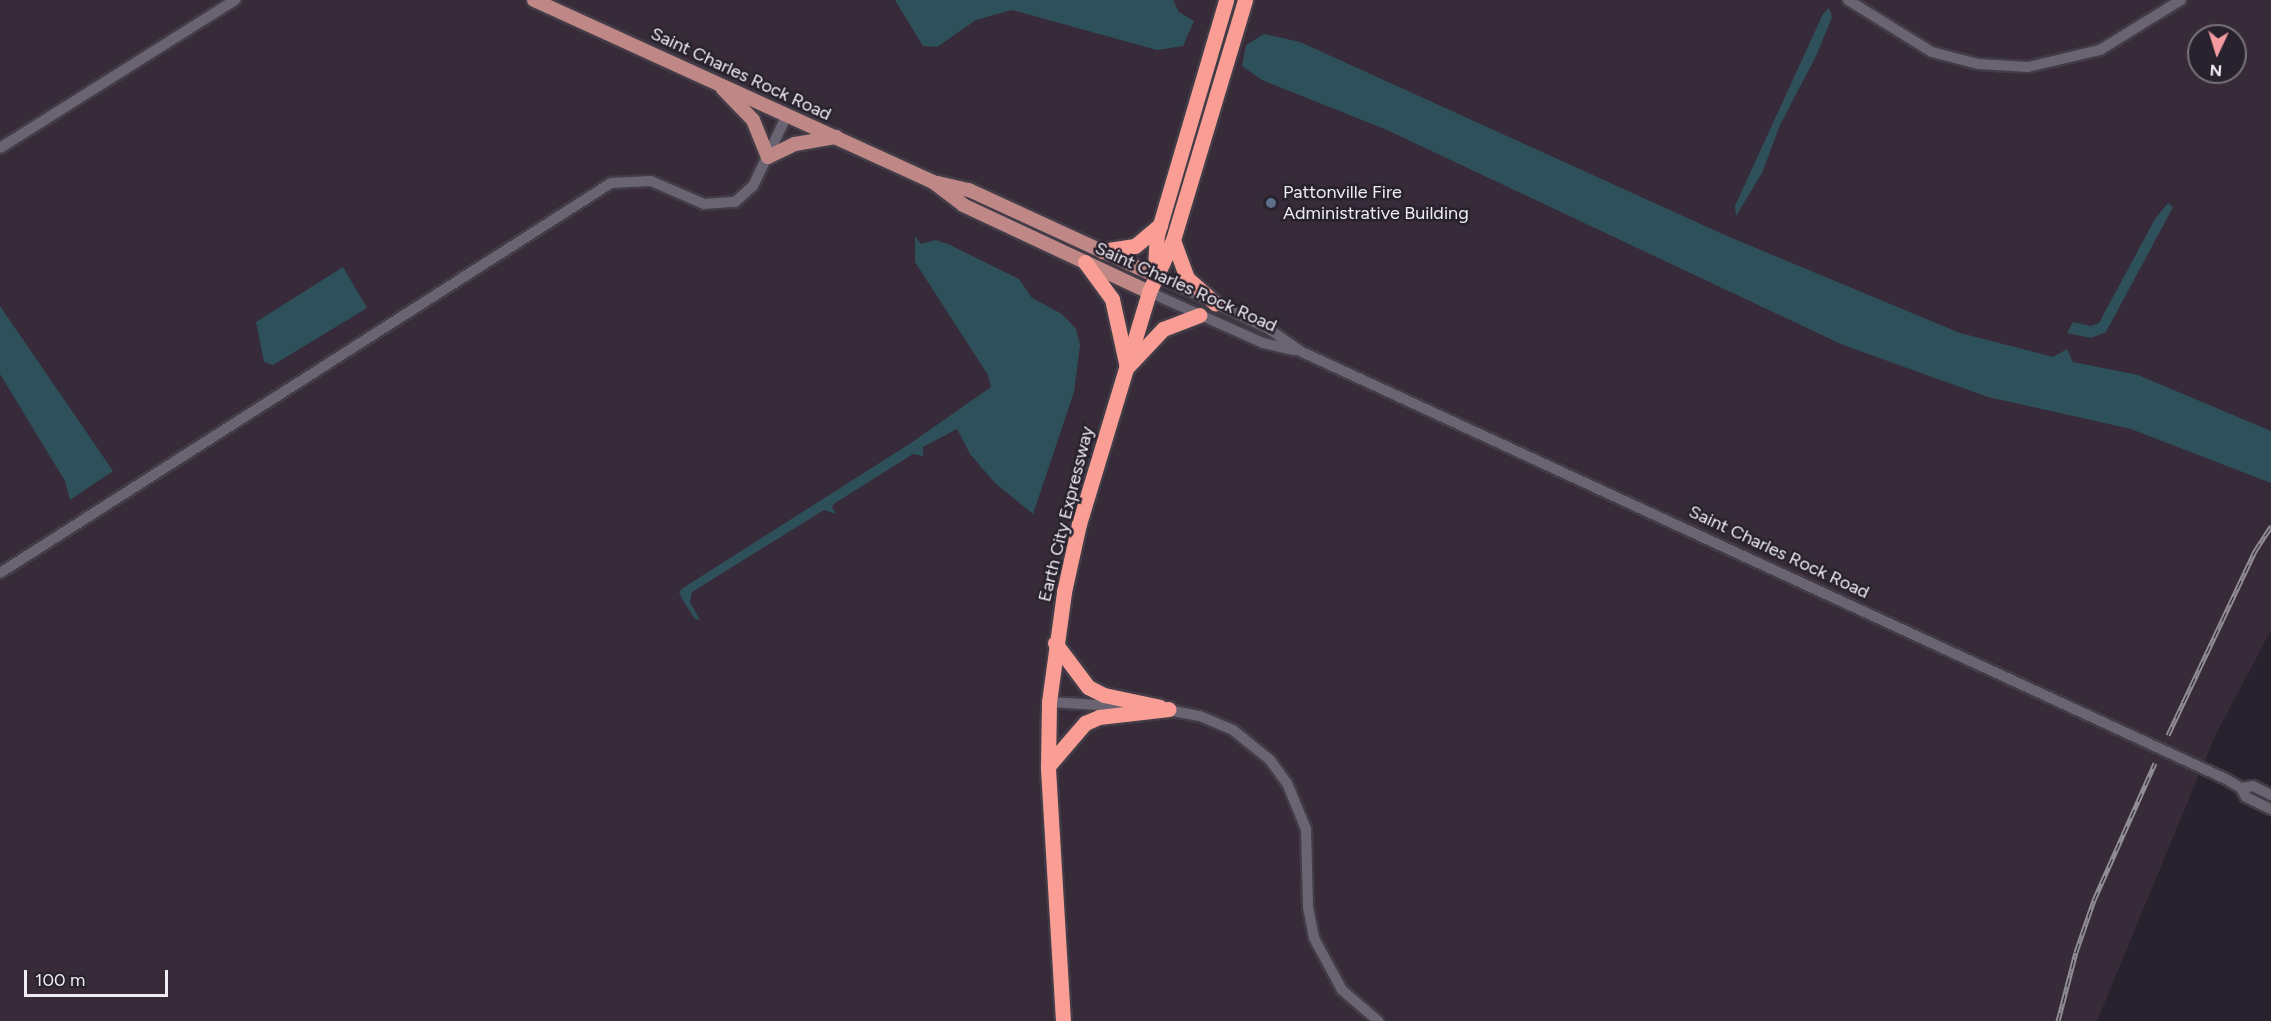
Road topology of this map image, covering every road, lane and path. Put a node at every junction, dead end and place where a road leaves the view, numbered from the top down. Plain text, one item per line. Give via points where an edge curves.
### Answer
1 (236, 0) edge
2 (534, 0) edge
3 (1226, 0) edge
4 (1245, 0) edge
5 (1848, 0) edge
6 (2181, 0) edge
7 (718, 83) junction
8 (787, 115) junction
9 (836, 137) junction
10 (0, 148) edge
11 (768, 157) junction
12 (933, 182) junction
13 (1160, 225) junction
14 (1173, 240) junction
15 (1101, 250) junction
16 (1085, 262) junction
17 (1154, 275) junction
18 (1149, 292) junction
19 (1215, 303) junction
20 (1199, 315) junction
21 (1300, 351) junction
22 (1127, 367) junction
23 (0, 573) edge
24 (1055, 642) junction
25 (1049, 702) junction
26 (1168, 709) junction
27 (1048, 766) junction
28 (2241, 788) junction
29 (2271, 795) edge
30 (2271, 809) edge
31 (1063, 1021) edge
32 (1378, 1021) edge

1 - 10 street
2 - 7 main road, Saint Charles Rock Road
3 - 13 highway, Earth City Expressway
4 - 14 highway, Earth City Expressway
5 - 6 street via 1932,52 1978,64 2028,66 2100,50
7 - 8 main road, Saint Charles Rock Road
7 - 11 main road via 753,120
8 - 9 main road, Saint Charles Rock Road
8 - 11 street
9 - 11 main road via 795,144
9 - 12 main road, Saint Charles Rock Road
11 - 23 street via 745,195 717,206 684,197 651,181 623,180 600,189
12 - 15 main road, Saint Charles Rock Road via 969,190
12 - 16 main road, Saint Charles Rock Road via 963,205
13 - 15 highway via 1134,246
13 - 17 highway, Earth City Expressway
14 - 17 highway, Earth City Expressway
14 - 19 highway via 1186,278
15 - 17 main road, Saint Charles Rock Road
16 - 18 main road, Saint Charles Rock Road
16 - 22 highway via 1112,299
17 - 18 highway, Earth City Expressway
17 - 19 street, Saint Charles Rock Road
18 - 20 street, Saint Charles Rock Road
18 - 22 highway, Earth City Expressway
19 - 21 street, Saint Charles Rock Road via 1269,329
20 - 21 street, Saint Charles Rock Road via 1263,343
20 - 22 highway via 1163,329
21 - 28 street, Saint Charles Rock Road
22 - 24 highway, Earth City Expressway via 1079,524
24 - 25 highway, Earth City Expressway
24 - 26 highway via 1088,687 1104,695
25 - 26 street
25 - 27 highway, Earth City Expressway
26 - 27 highway via 1099,717 1085,723
26 - 32 street via 1215,720 1233,730 1270,759 1287,783 1306,829 1308,907 1314,938 1342,990
27 - 31 highway, Earth City Expressway
28 - 29 street, Saint Charles Rock Road via 2253,786
28 - 30 street, Saint Charles Rock Road via 2246,798

